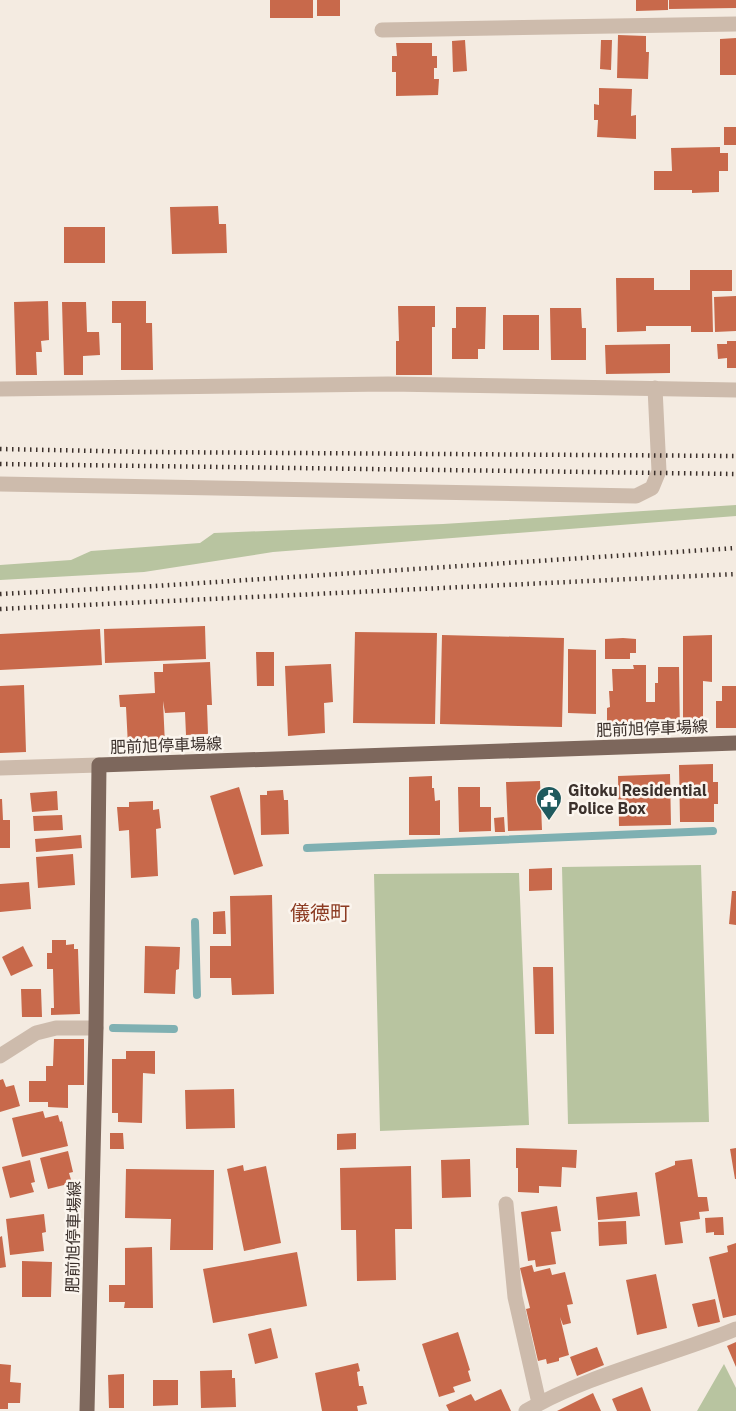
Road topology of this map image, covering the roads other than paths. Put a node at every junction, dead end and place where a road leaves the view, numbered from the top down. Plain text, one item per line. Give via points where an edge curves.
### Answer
1 (736, 24) edge
2 (382, 30) dead end
3 (655, 388) junction
4 (0, 389) edge
5 (736, 390) edge
6 (0, 484) edge
7 (736, 743) edge
8 (99, 765) junction
9 (0, 768) edge
10 (96, 1028) junction
11 (0, 1056) edge
12 (506, 1204) dead end
13 (736, 1329) edge
14 (532, 1407) edge
15 (87, 1411) edge

1 - 2 street
3 - 4 street via 388,384
3 - 5 street
3 - 6 street via 659,471 652,488 636,496
7 - 8 main road, 肥前旭停車場線
8 - 9 street
8 - 10 main road, 肥前旭停車場線
10 - 11 street via 56,1028 36,1033
10 - 15 main road, 肥前旭停車場線
12 - 14 street
13 - 14 street via 584,1383

